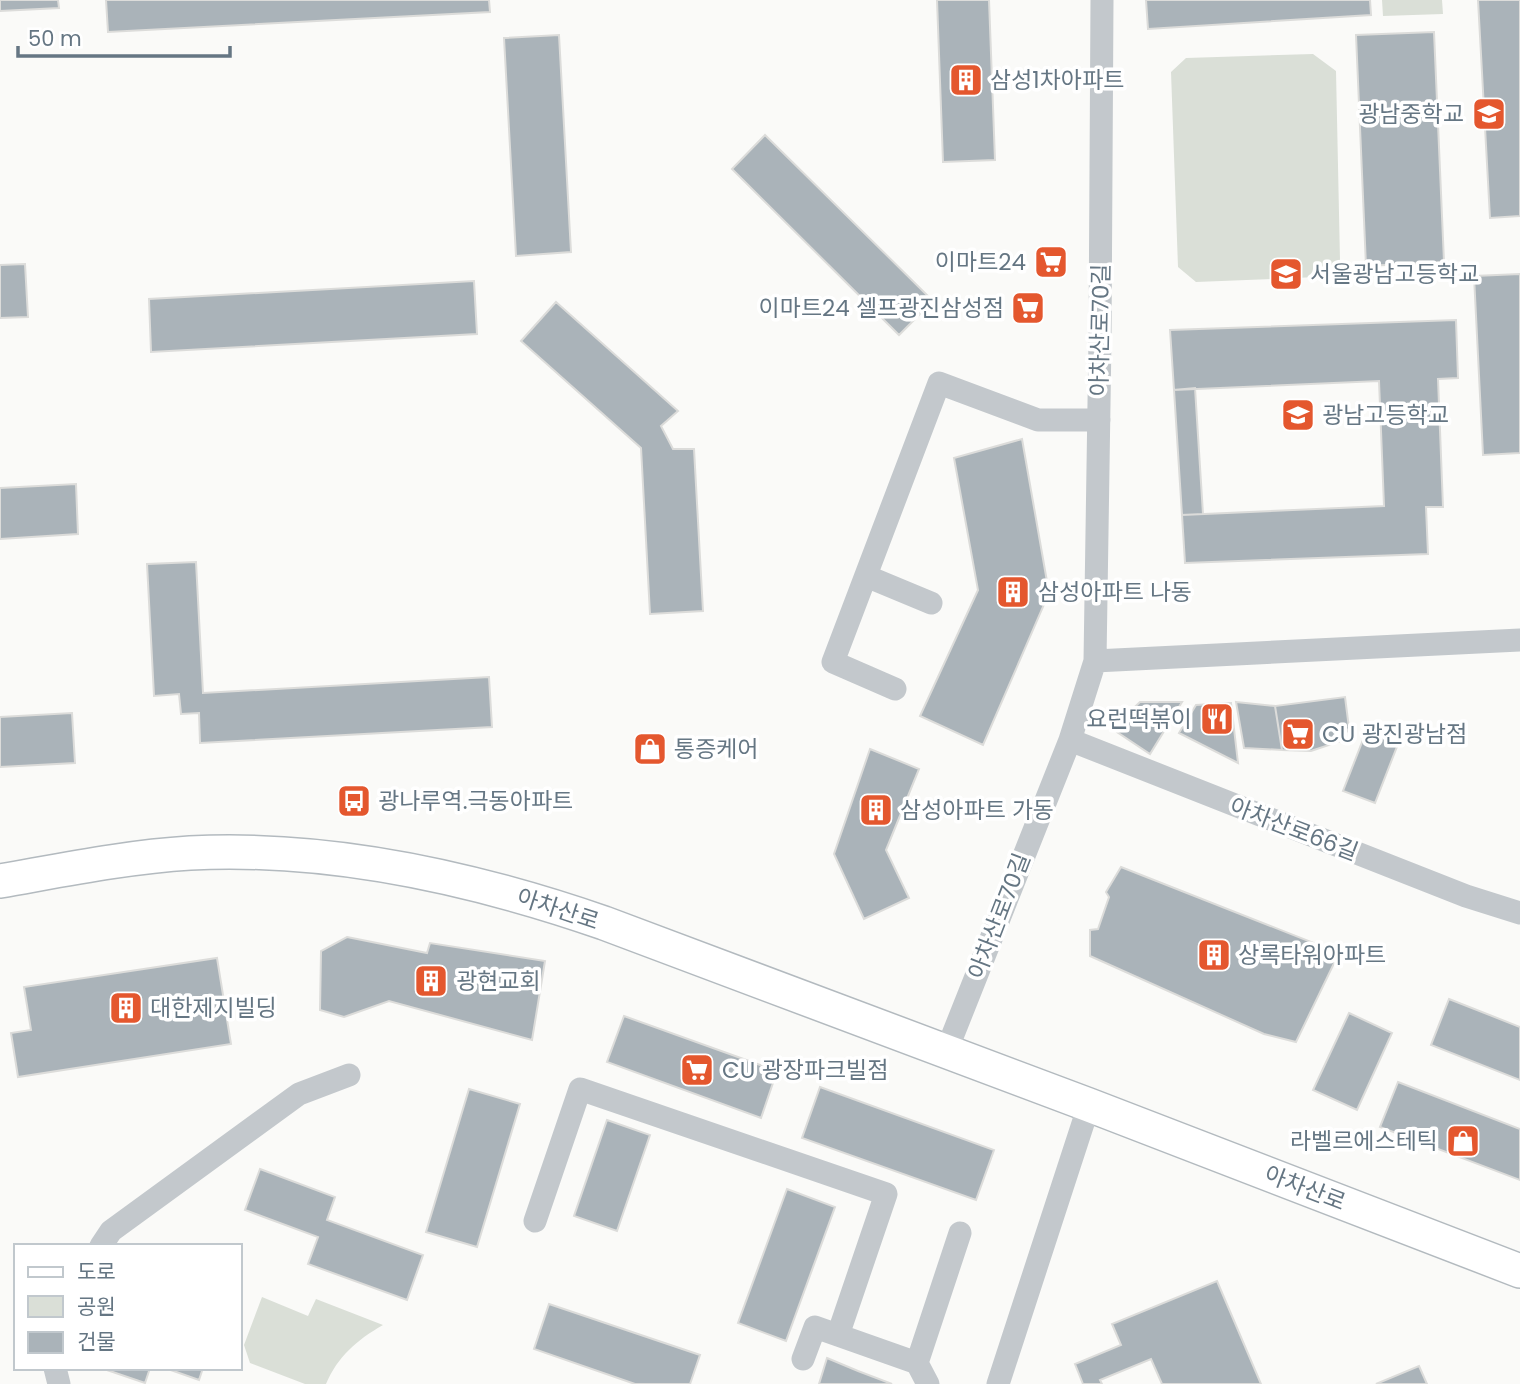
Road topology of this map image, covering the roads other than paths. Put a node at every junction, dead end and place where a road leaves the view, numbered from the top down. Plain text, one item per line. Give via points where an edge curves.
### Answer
1 (1102, 0) edge
2 (1099, 421) junction
3 (866, 576) junction
4 (931, 603) dead end
5 (1520, 640) edge
6 (1095, 661) junction
7 (895, 689) dead end
8 (1070, 740) junction
9 (0, 881) edge
10 (1520, 913) edge
11 (949, 1054) junction
12 (349, 1075) dead end
13 (1089, 1105) junction
14 (535, 1221) dead end
15 (960, 1233) dead end
16 (102, 1244) edge
17 (1520, 1271) edge
18 (838, 1335) junction
19 (803, 1359) dead end
20 (917, 1363) junction
21 (928, 1384) edge
22 (998, 1384) edge

1 - 2 street, 아차산로70길
2 - 3 street via 1038,420 939,383
2 - 6 street, 아차산로70길
3 - 4 street
3 - 7 street via 833,663
5 - 6 street
6 - 8 street, 아차산로70길
8 - 10 street, 아차산로66길 via 1466,896
8 - 11 street, 아차산로70길
9 - 11 main road, 아차산로 via 119,860 191,853 276,853 406,869 534,899
11 - 13 main road, 아차산로
12 - 16 street via 299,1094 111,1231
13 - 17 main road, 아차산로
13 - 22 street
14 - 18 street via 580,1089 886,1195
15 - 20 street
18 - 19 street via 815,1327
18 - 20 street
20 - 21 street

